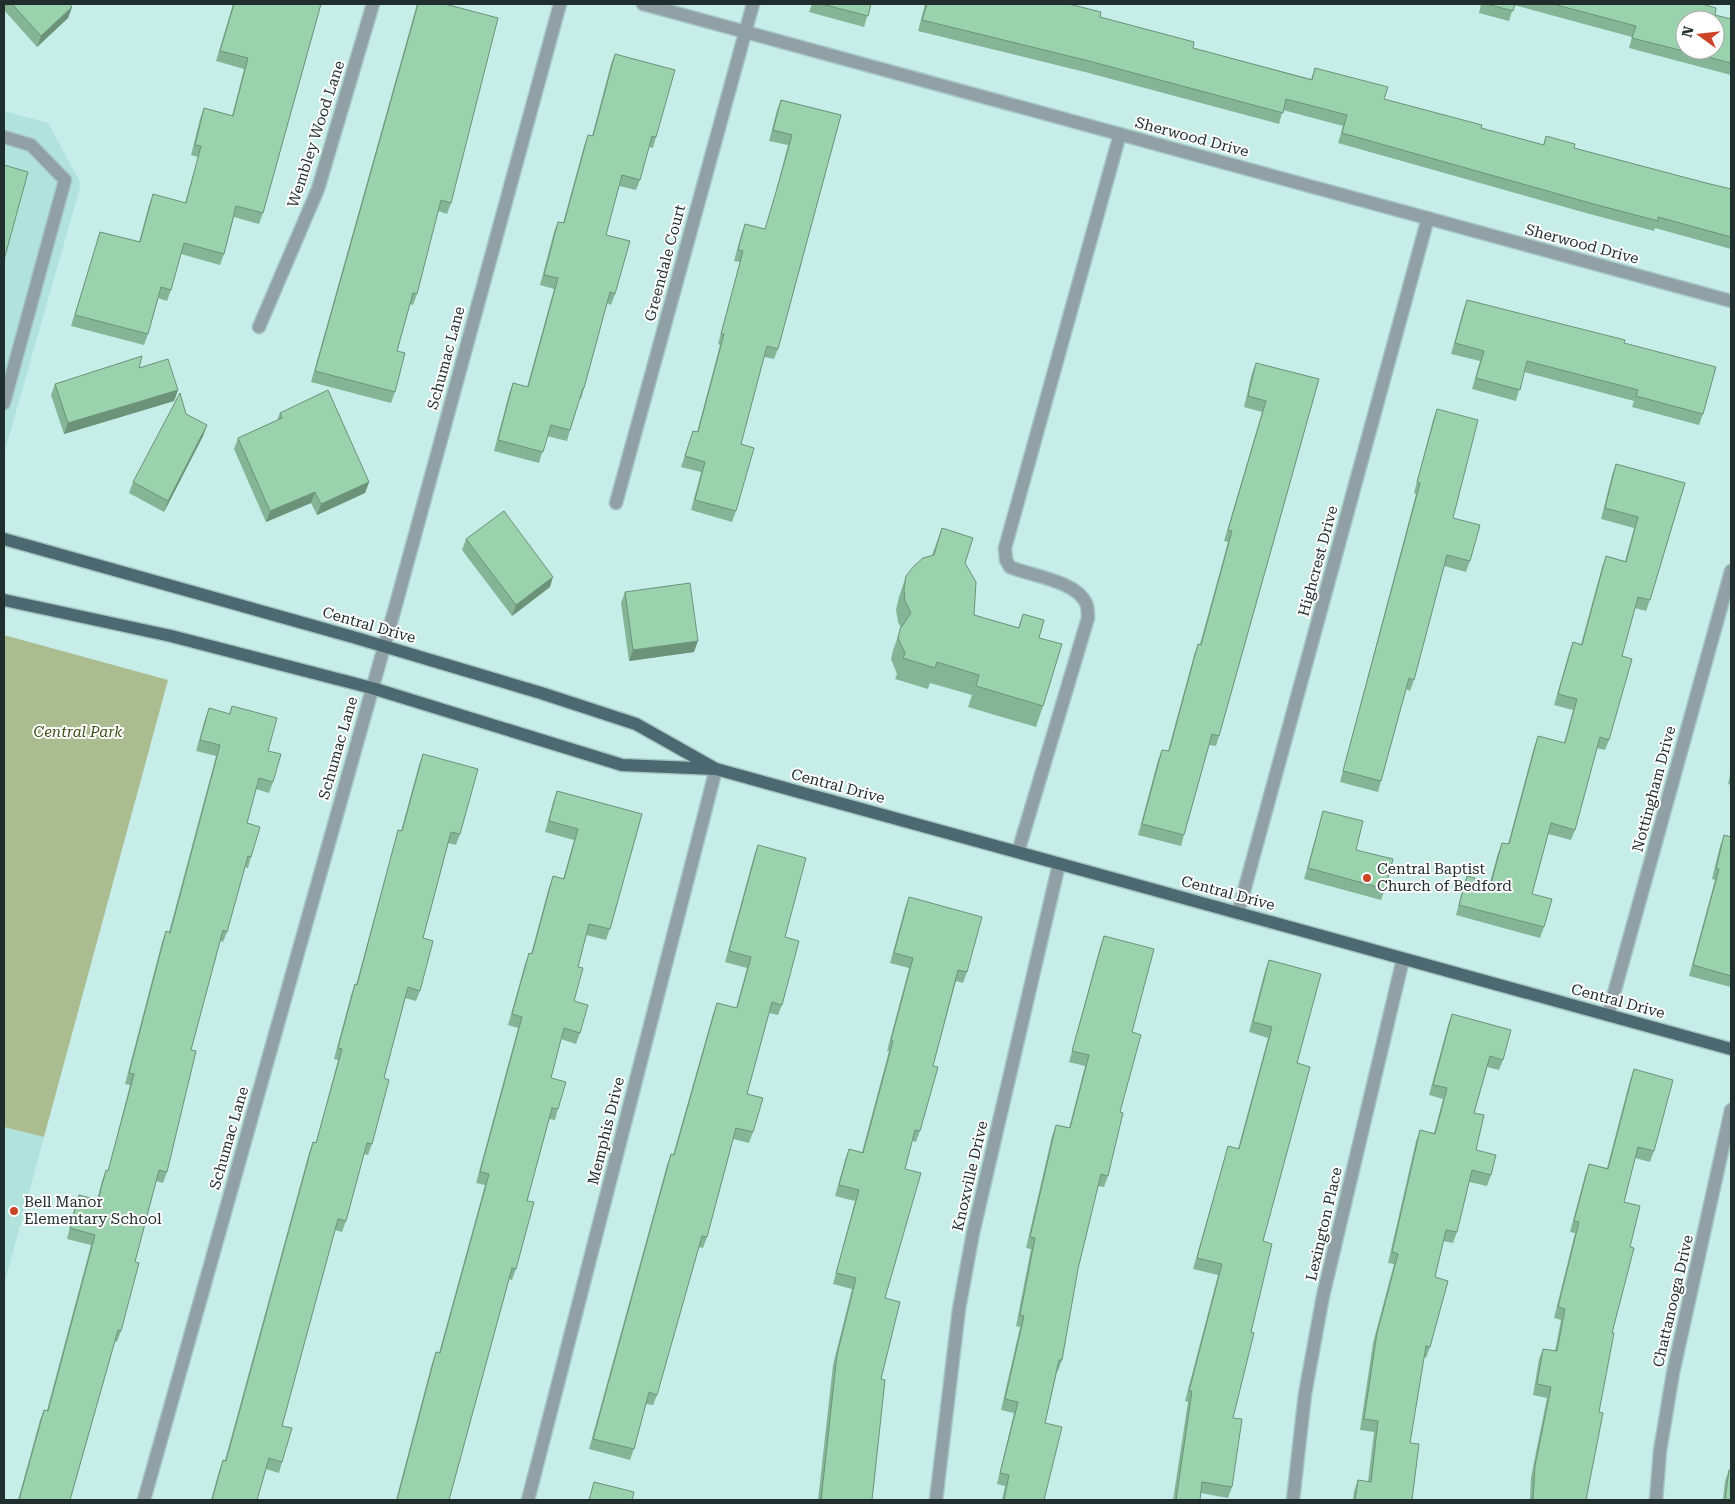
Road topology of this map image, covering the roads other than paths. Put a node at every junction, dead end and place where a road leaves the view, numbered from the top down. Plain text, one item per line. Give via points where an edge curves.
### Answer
1 (373, 4) edge
2 (560, 4) edge
3 (643, 4) edge
4 (753, 4) edge
5 (746, 32) junction
6 (1120, 134) junction
7 (4, 138) edge
8 (1428, 218) junction
9 (1731, 301) edge
10 (259, 327) dead end
11 (4, 403) edge
12 (616, 503) dead end
13 (4, 539) edge
14 (1731, 571) edge
15 (4, 600) edge
16 (384, 645) junction
17 (372, 688) junction
18 (716, 769) junction
19 (1018, 852) junction
20 (1059, 864) junction
21 (1238, 913) junction
22 (1403, 959) junction
23 (1608, 1016) junction
24 (1731, 1050) edge
25 (1731, 1110) edge
26 (144, 1500) edge
27 (528, 1500) edge
28 (936, 1500) edge
29 (1293, 1500) edge
30 (1656, 1500) edge

1 - 10 street, Wembley Wood Lane via 318,189
2 - 16 street, Schumac Lane
3 - 5 street, Sherwood Drive
4 - 5 street, Greendale Court
5 - 6 street, Sherwood Drive
5 - 12 street, Greendale Court
6 - 8 street, Sherwood Drive
6 - 19 street via 1005,548 1010,567 1071,587 1081,595 1087,604 1088,618
7 - 11 street via 31,145 65,180
8 - 9 street, Sherwood Drive
8 - 21 street, Highcrest Drive
13 - 16 main road, Central Drive
14 - 23 street, Nottingham Drive
15 - 17 main road, Central Drive via 171,636
16 - 17 street, Schumac Lane
16 - 18 main road, Central Drive via 636,724
17 - 18 main road, Central Drive via 622,765
17 - 26 street, Schumac Lane
18 - 19 main road, Central Drive
18 - 27 street, Memphis Drive
19 - 20 main road, Central Drive
20 - 21 main road, Central Drive
20 - 28 street, Knoxville Drive via 973,1233 959,1309
21 - 22 main road, Central Drive
22 - 23 main road, Central Drive
22 - 29 street, Lexington Place via 1324,1296 1305,1394
23 - 24 main road, Central Drive
25 - 30 street, Chattanooga Drive via 1673,1373 1660,1451

